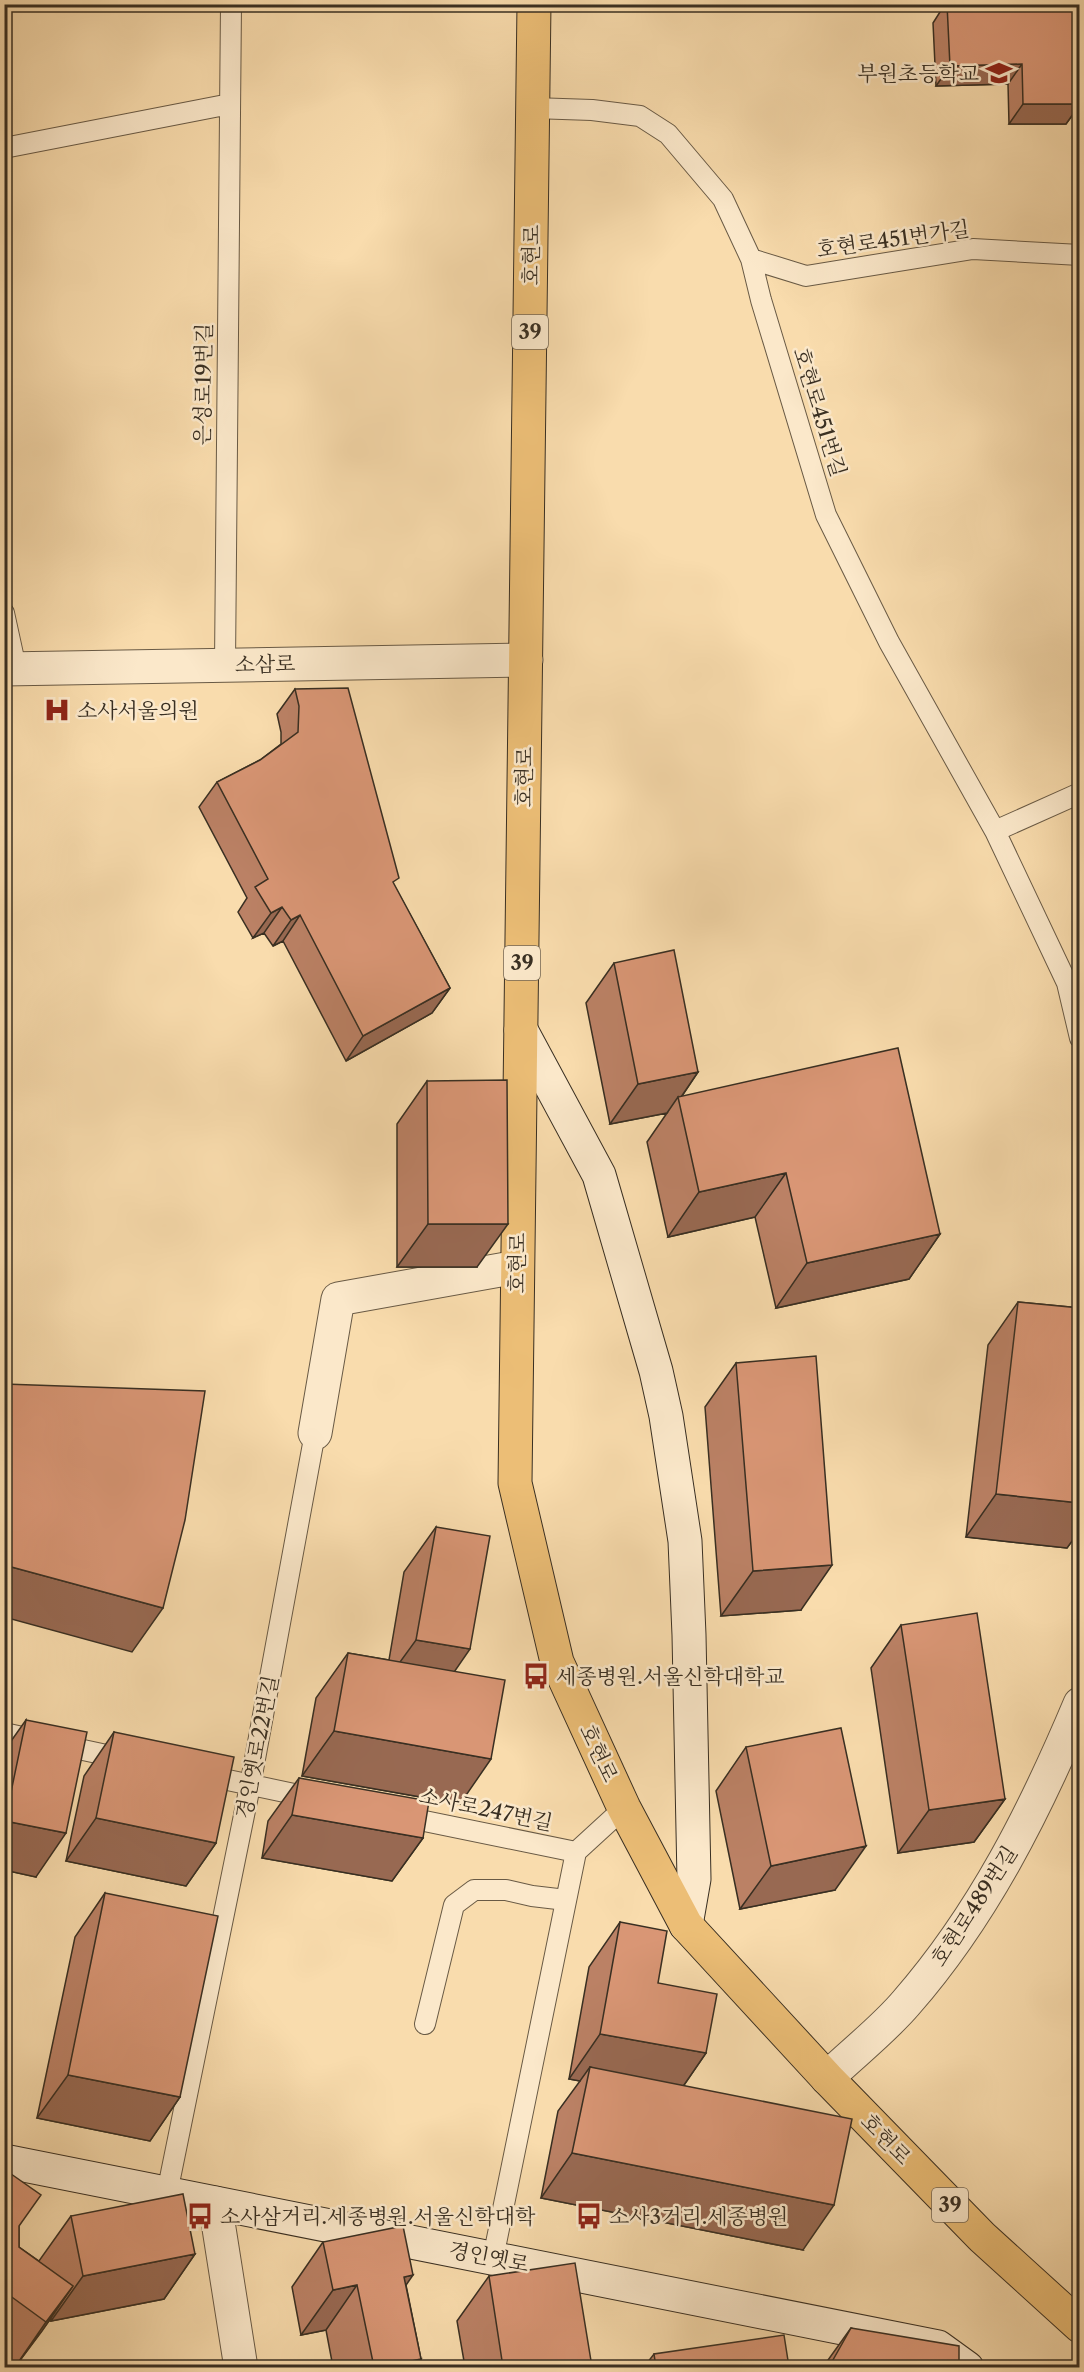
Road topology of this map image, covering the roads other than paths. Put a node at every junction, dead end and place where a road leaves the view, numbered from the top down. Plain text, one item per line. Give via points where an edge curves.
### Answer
1 (231, 4) edge
2 (534, 4) edge
3 (230, 104) junction
4 (533, 108) junction
5 (4, 148) edge
6 (1080, 255) edge
7 (751, 259) junction
8 (4, 613) edge
9 (526, 660) junction
10 (225, 664) junction
11 (10, 668) edge
12 (1080, 793) edge
13 (995, 831) junction
14 (521, 1030) junction
15 (1080, 1038) edge
16 (517, 1267) junction
17 (315, 1433) joint
18 (1080, 1704) edge
19 (4, 1733) edge
20 (145, 1763) edge
21 (180, 1770) edge
22 (250, 1786) junction
23 (332, 1802) edge
24 (624, 1808) junction
25 (378, 1812) edge
26 (576, 1852) junction
27 (566, 1900) junction
28 (686, 1925) junction
29 (425, 2024) dead end
30 (827, 2078) junction
31 (4, 2161) edge
32 (167, 2193) junction
33 (215, 2203) junction
34 (493, 2258) junction
35 (1080, 2326) edge
36 (241, 2367) edge
37 (967, 2367) edge

1 - 3 lane, 은성로19번길
2 - 4 main road, 호현로 / 39
3 - 5 lane
3 - 10 lane, 은성로19번길
4 - 7 lane, 호현로451번길 via 640,116 668,134 723,199
4 - 9 main road, 호현로 / 39
6 - 7 lane, 호현로451번가길 via 973,249 806,276
7 - 13 lane, 호현로451번길 via 826,515 889,642
8 - 11 lane
9 - 10 street, 소삼로
9 - 14 main road, 호현로 / 39
10 - 11 street, 소삼로
12 - 13 lane
13 - 15 lane, 호현로451번길 via 1067,983
14 - 16 main road, 호현로 / 39
14 - 28 street via 599,1175 666,1416 685,1541 690,1646 694,1879
16 - 17 street, 경인옛로22번길 via 338,1299
16 - 24 main road, 호현로 / 39 via 514,1483 557,1662
17 - 22 lane, 경인옛로22번길
18 - 30 street, 호현로489번길 via 1012,1851 958,1938 905,2004
19 - 20 lane
21 - 22 lane
22 - 23 lane
22 - 32 lane, 경인옛로22번길
24 - 26 lane, 소사로247번길
24 - 28 main road, 호현로 / 39
25 - 26 lane, 소사로247번길
26 - 27 lane
27 - 29 lane via 506,1890 474,1890 454,1905
27 - 34 lane
28 - 30 main road, 호현로 / 39
30 - 35 main road, 호현로 / 39 via 982,2237
31 - 32 street, 경인옛로
32 - 33 street, 경인옛로
33 - 34 street, 경인옛로
33 - 36 street
34 - 37 street, 경인옛로 via 938,2347

